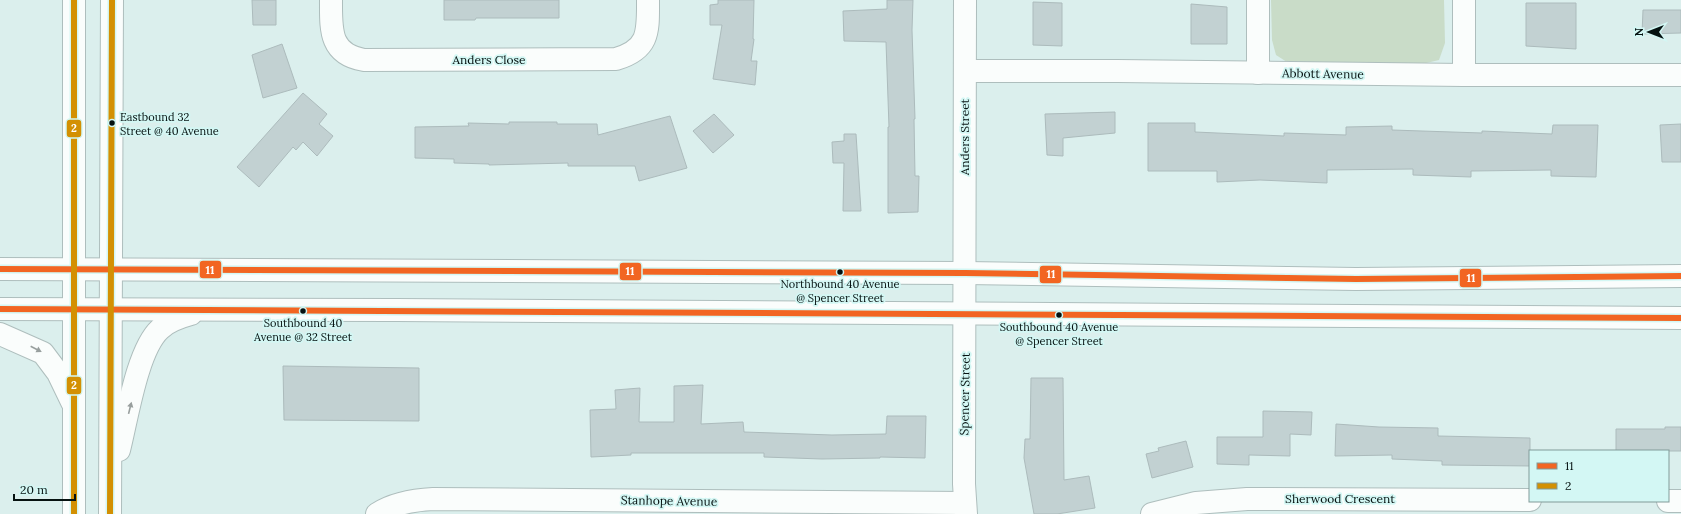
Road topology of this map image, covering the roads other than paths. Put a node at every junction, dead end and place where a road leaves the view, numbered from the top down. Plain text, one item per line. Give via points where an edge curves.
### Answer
1 (74, 0) edge
2 (112, 0) edge
3 (332, 0) edge
4 (648, 0) edge
5 (965, 0) edge
6 (1258, 0) edge
7 (1464, 0) edge
8 (965, 71) junction
9 (1258, 73) junction
10 (1464, 75) junction
11 (1681, 75) edge
12 (0, 269) edge
13 (74, 269) junction
14 (111, 270) junction
15 (965, 273) junction
16 (1681, 276) edge
17 (0, 309) edge
18 (75, 309) junction
19 (111, 310) junction
20 (202, 310) junction
21 (965, 314) junction
22 (1681, 318) edge
23 (0, 334) edge
24 (75, 408) junction
25 (111, 486) junction
26 (1529, 500) edge
27 (1669, 501) edge
28 (1681, 501) edge
29 (691, 508) edge
30 (965, 508) edge
31 (74, 514) edge
32 (110, 514) edge
33 (377, 514) edge
34 (1152, 514) edge

1 - 13 main road
2 - 14 main road
3 - 4 main road, Anders Close via 333,37 342,51 355,59 364,60 616,59 629,55 644,41
5 - 8 main road, Anders Street
6 - 9 main road
7 - 10 main road
8 - 9 main road, Abbott Avenue
8 - 15 main road, Anders Street
9 - 10 main road, Abbott Avenue
10 - 11 main road, Abbott Avenue
12 - 13 main road
13 - 14 main road
13 - 18 main road
14 - 15 main road
14 - 19 main road
15 - 16 main road via 1356,279
15 - 21 main road, Spencer Street
17 - 18 main road
18 - 19 main road
18 - 24 main road
19 - 20 main road
19 - 25 main road
20 - 21 main road
25 -> 20 main road via 137,376 147,347 165,325
21 - 22 main road
21 - 30 main road, Spencer Street
23 -> 24 main road via 43,353 58,373
24 - 31 main road
25 - 32 main road
26 - 34 main road, Sherwood Crescent via 1247,499 1196,503
27 - 28 main road
29 - 30 main road, Stanhope Avenue
29 - 33 main road, Stanhope Avenue via 433,499 407,502 384,509

